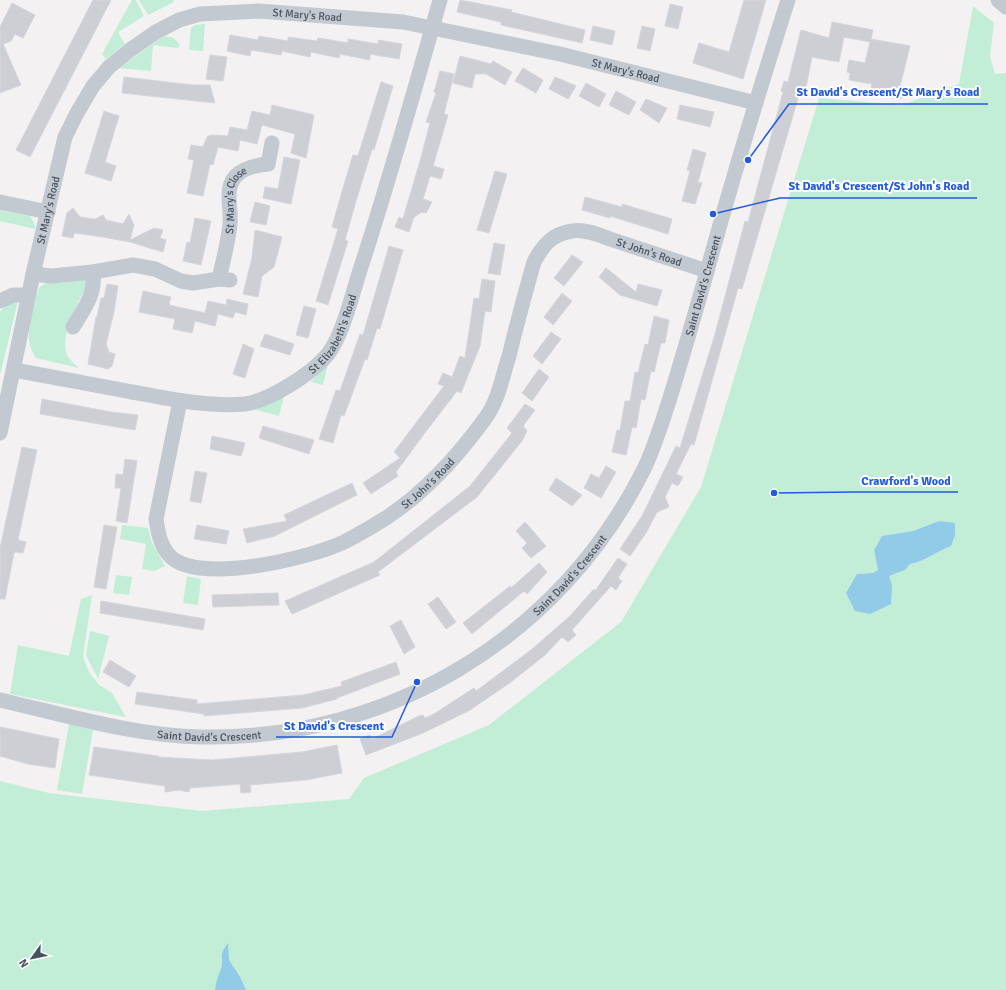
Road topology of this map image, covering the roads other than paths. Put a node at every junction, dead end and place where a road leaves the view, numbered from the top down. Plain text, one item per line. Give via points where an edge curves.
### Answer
1 (440, 0) edge
2 (788, 0) edge
3 (998, 0) edge
4 (1006, 7) edge
5 (432, 27) junction
6 (756, 103) junction
7 (272, 143) dead end
8 (0, 202) edge
9 (48, 212) junction
10 (707, 271) junction
11 (93, 272) junction
12 (33, 274) junction
13 (29, 295) junction
14 (0, 301) edge
15 (73, 326) dead end
16 (14, 370) junction
17 (180, 401) junction
18 (0, 433) edge
19 (0, 700) edge

1 - 5 street, St Elizabeth's Road
2 - 6 street, Saint David's Crescent
3 - 4 street
5 - 6 street, St Mary's Road via 560,54
5 - 9 street, St Mary's Road via 395,21 259,11 200,14 169,25 118,59 93,86 65,137
5 - 17 street, St Elizabeth's Road via 341,330 328,353 307,373 259,400 246,404
6 - 10 street, Saint David's Crescent
7 - 11 street, St Mary's Close via 268,164 245,168 231,181 225,280 193,283 181,281 156,269 133,265
8 - 9 street
9 - 12 street, St Mary's Road
10 - 17 street, St John's Road via 595,234 574,230 550,239 534,262 497,398 477,430 429,484 387,517 343,542 296,558 212,569 185,566 170,555 158,535 156,519
10 - 19 street, Saint David's Crescent via 656,443 642,473 594,552 538,611 453,673 420,691 346,719 306,729 259,734 203,737 167,734 105,724
11 - 12 street, St Mary's Close via 51,276
11 - 15 street via 94,286 91,295
12 - 13 street, St Mary's Road
13 - 14 street via 13,295
13 - 16 street, St Mary's Road
16 - 17 street, St Elizabeth's Road
16 - 18 street, St Mary's Road

